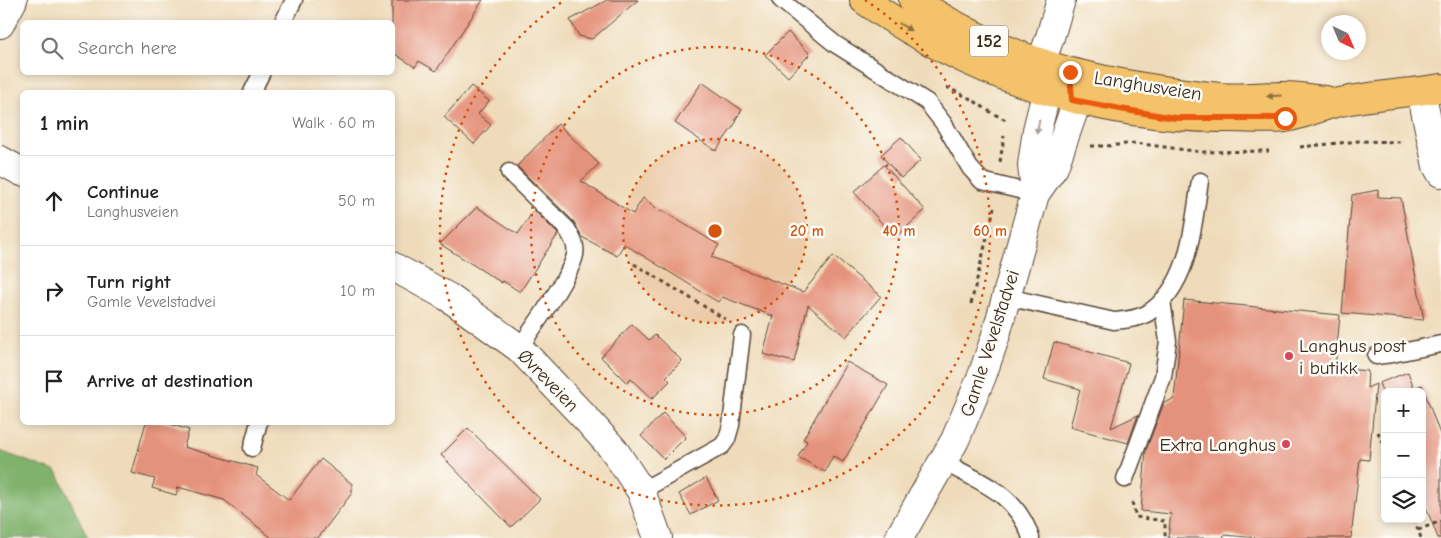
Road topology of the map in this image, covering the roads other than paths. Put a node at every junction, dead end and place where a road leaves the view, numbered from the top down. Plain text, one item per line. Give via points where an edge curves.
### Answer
1 (13, 0) edge
2 (294, 0) edge
3 (781, 0) edge
4 (864, 0) edge
5 (913, 0) edge
6 (1061, 0) edge
7 (284, 20) edge
8 (0, 24) edge
9 (260, 75) edge
10 (1049, 86) junction
11 (1431, 89) edge
12 (253, 90) edge
13 (1340, 102) junction
14 (0, 160) edge
15 (20, 171) edge
16 (509, 172) dead end
17 (1441, 174) edge
18 (1200, 181) dead end
19 (1035, 194) junction
20 (395, 268) edge
21 (1007, 296) junction
22 (1162, 301) junction
23 (742, 335) road end
24 (1441, 344) edge
25 (519, 348) junction
26 (1376, 356) dead end
27 (258, 425) edge
28 (252, 448) dead end
29 (943, 462) junction
30 (1125, 479) road end
31 (641, 492) junction
32 (658, 538) edge
33 (899, 538) edge
34 (1031, 538) edge

1 - 8 street
2 - 7 lane
3 - 19 lane via 835,44 927,102 982,181
4 -> 10 main road, Langhusveien / 152 via 946,51 993,73
5 - 10 main road, Langhusveien / 152
6 - 10 street, Gamle Vevelstadvei
9 - 12 lane
10 - 13 main road, Langhusveien / 152 via 1126,110 1175,118 1285,118
13 -> 10 main road, Langhusveien / 152 via 1282,96 1221,97 1070,72
10 - 19 street, Gamle Vevelstadvei via 1032,165
11 - 13 main road, Langhusveien / 152
11 - 17 street via 1437,166
14 - 15 street
16 - 25 lane via 567,230 575,247 566,276
18 - 22 lane via 1182,268
19 - 21 street, Gamle Vevelstadvei
20 - 25 street, Øvreveien via 448,298
21 - 22 lane via 1114,321 1147,314
21 - 29 street, Gamle Vevelstadvei via 982,376 956,440
22 - 30 lane via 1168,341 1163,377
23 - 31 lane via 727,439 717,450
24 - 26 lane
25 - 31 street, Øvreveien via 614,450
27 - 28 lane
29 - 33 street, Gamle Vevelstadvei
29 - 34 lane via 1012,503
31 - 32 street, Øvreveien

